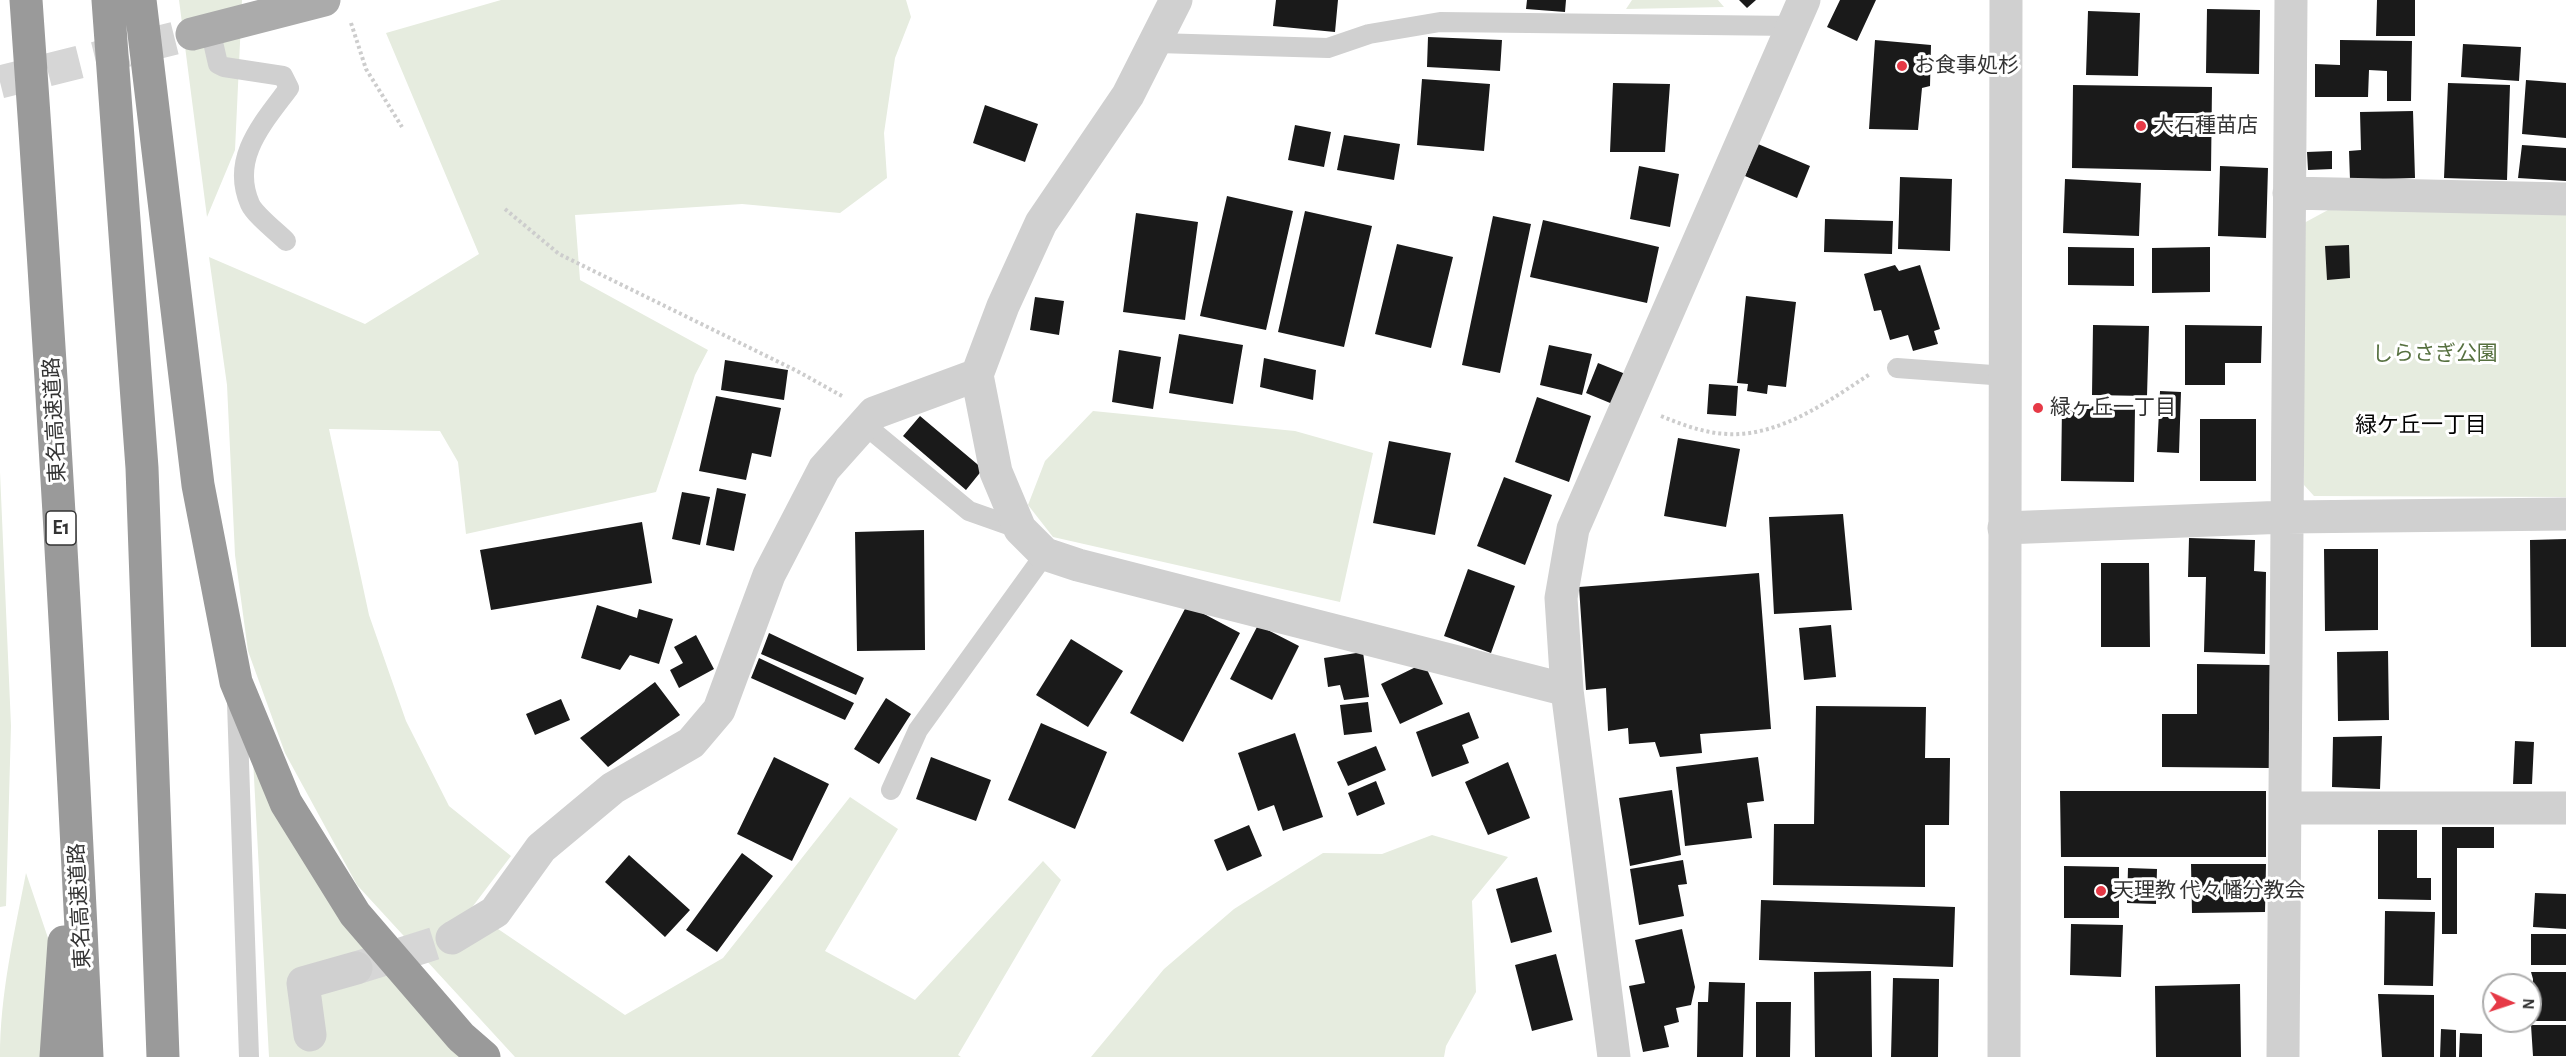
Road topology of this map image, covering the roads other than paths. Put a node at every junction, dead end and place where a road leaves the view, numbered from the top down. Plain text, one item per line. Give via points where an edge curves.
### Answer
1 (26, 0) edge
2 (108, 0) edge
3 (140, 0) edge
4 (324, 0) edge
5 (1176, 0) edge
6 (2006, 0) edge
7 (2291, 0) edge
8 (278, 6) edge
9 (1799, 13) edge
10 (201, 32) joint
11 (1156, 43) junction
12 (2289, 193) junction
13 (2566, 199) edge
14 (286, 241) dead end
15 (1897, 368) road end
16 (977, 375) junction
17 (2006, 376) junction
18 (869, 419) junction
19 (2566, 514) edge
20 (2287, 517) junction
21 (2004, 528) junction
22 (1020, 529) junction
23 (1046, 554) junction
24 (237, 682) junction
25 (1567, 690) junction
26 (74, 776) junction
27 (891, 790) dead end
28 (2285, 808) junction
29 (2566, 808) edge
30 (452, 938) tunnel mouth
31 (357, 968) tunnel mouth
32 (310, 1035) dead end
33 (56, 1057) edge
34 (87, 1057) edge
35 (163, 1057) edge
36 (249, 1057) edge
37 (484, 1057) edge
38 (1614, 1057) edge
39 (2004, 1057) edge
40 (2283, 1057) edge

1 - 26 highway, 東名高速道路 / E1 via 51,353
2 - 35 highway via 142,468
3 - 24 highway via 198,485
4 - 8 main road
5 - 11 street
6 - 17 street
7 - 12 street
8 - 10 main road
9 - 11 lane via 1440,22 1369,33 1328,48
9 - 25 street via 1573,529 1561,598
10 - 14 lane via 218,64 283,76 287,81 288,88 248,147 243,175 251,206
11 - 16 street via 1128,95 1041,223
12 - 13 street
12 - 20 street
15 - 17 lane
16 - 18 street
16 - 22 street via 996,472
17 - 21 street
18 - 22 lane via 969,511
18 - 30 street via 824,469 769,575 719,710 692,743 613,788 542,848 495,912
19 - 20 street
20 - 21 street
20 - 28 street
21 - 39 street
22 - 23 street
23 - 25 street via 1114,575
23 - 27 lane via 918,730
24 - 36 lane
24 - 37 highway via 286,803 356,914 460,1037
25 - 38 street
26 - 33 highway
26 - 34 highway, 東名高速道路 / E1
28 - 29 street
28 - 40 street
31 - 32 street via 303,983

